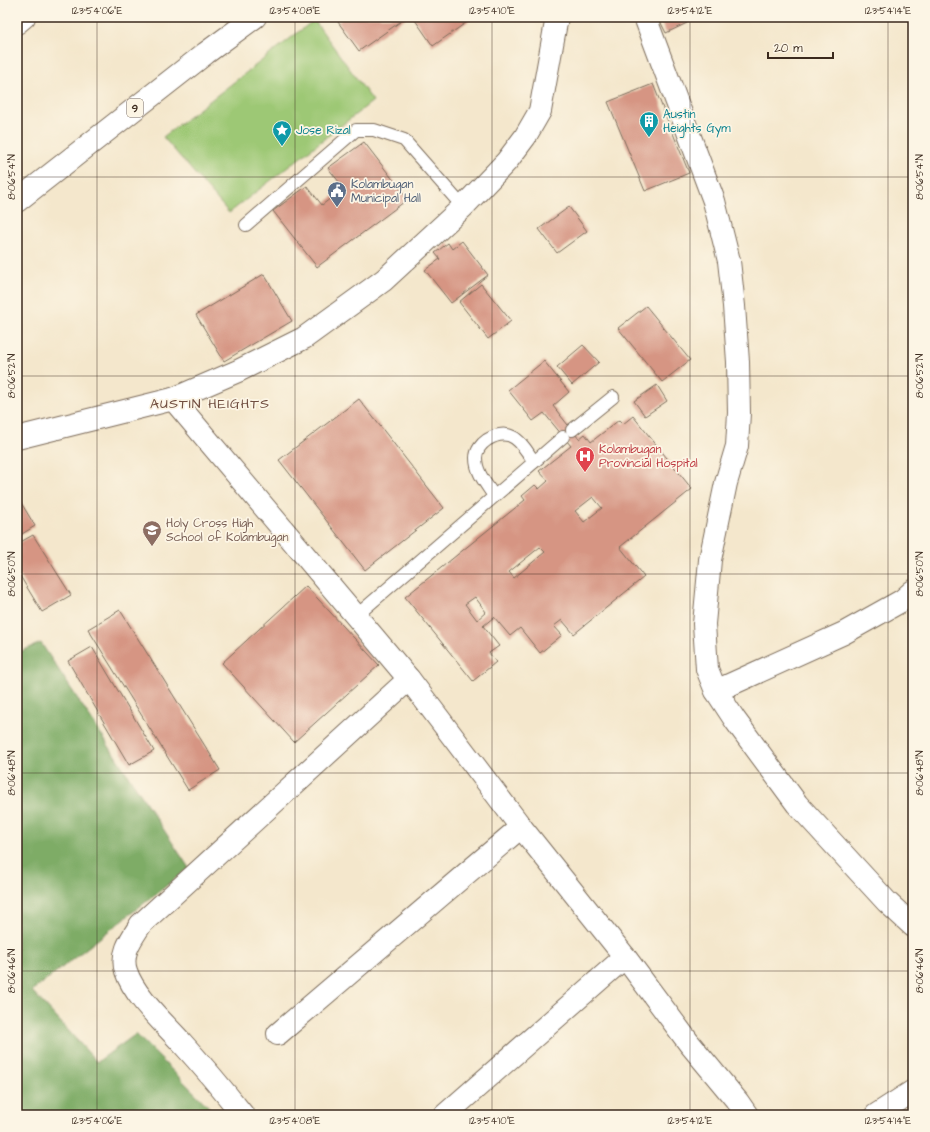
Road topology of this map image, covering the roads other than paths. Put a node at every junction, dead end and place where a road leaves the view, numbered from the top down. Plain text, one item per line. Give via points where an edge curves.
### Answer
1 (24, 17) edge
2 (254, 17) edge
3 (557, 17) edge
4 (645, 17) edge
5 (17, 23) edge
6 (17, 201) edge
7 (463, 207) junction
8 (246, 225) dead end
9 (613, 397) dead end
10 (173, 399) junction
11 (17, 438) edge
12 (534, 462) junction
13 (494, 496) junction
14 (913, 591) edge
15 (356, 616) junction
16 (409, 679) junction
17 (716, 691) junction
18 (521, 827) junction
19 (913, 926) edge
20 (625, 957) junction
21 (278, 1034) dead end
22 (913, 1091) edge
23 (243, 1115) edge
24 (445, 1115) edge
25 (747, 1115) edge
26 (876, 1115) edge

1 - 5 main road
2 - 6 main road, 9
3 - 7 main road via 540,111 507,161
4 - 17 main road via 714,201 729,261 734,306 739,413 736,446 710,560 704,624 707,669
7 - 8 lane via 404,140 374,130 356,130
7 - 10 main road via 384,280 304,338 238,371
9 - 12 lane
10 - 11 main road
10 - 15 main road
12 - 13 lane
12 - 13 lane via 522,444 508,435 496,435 481,444 476,457 479,473
13 - 15 lane
14 - 17 main road via 903,600 844,634
15 - 16 main road
16 - 18 main road
16 - 23 main road via 141,924 129,941 124,957 125,971 139,995 213,1077
17 - 19 main road via 797,804 887,902
18 - 20 main road
18 - 21 main road
20 - 24 main road
20 - 25 main road
22 - 26 main road

